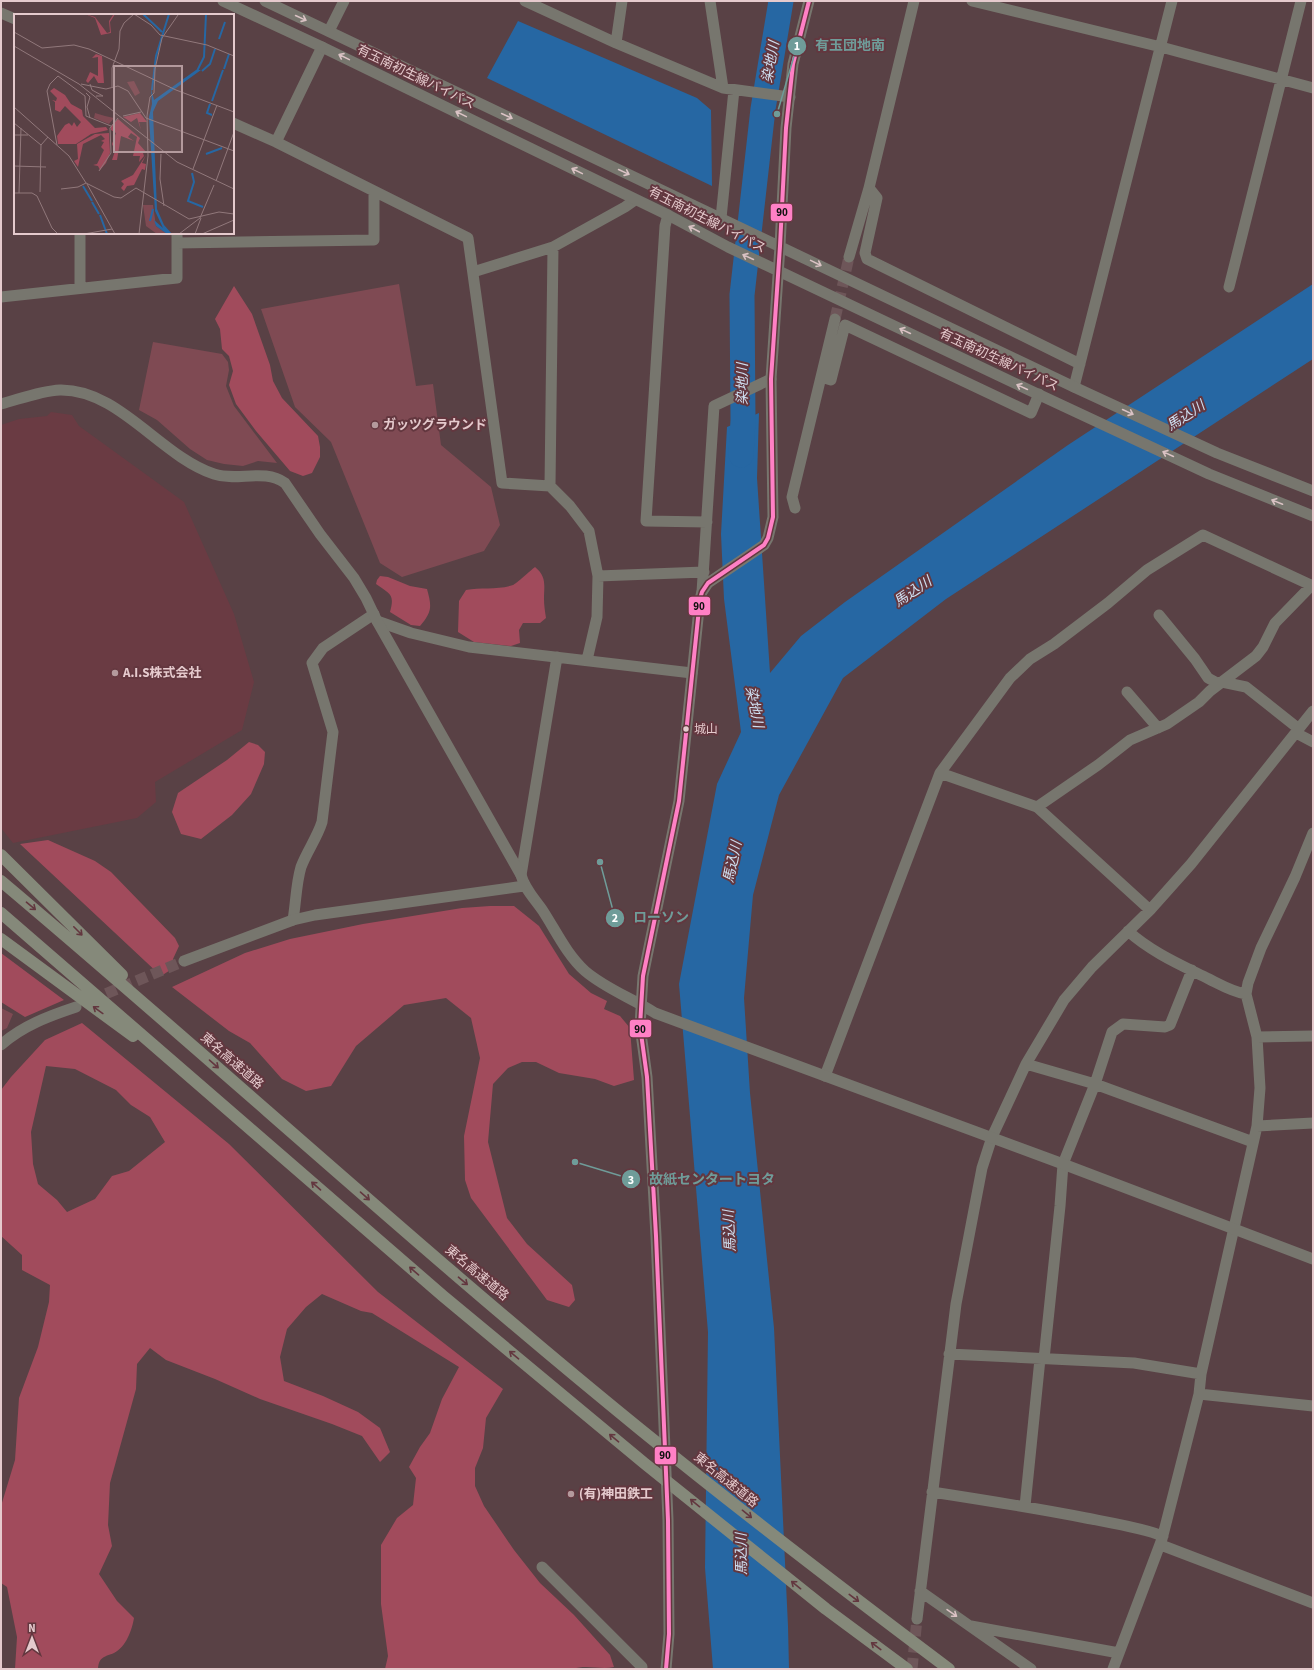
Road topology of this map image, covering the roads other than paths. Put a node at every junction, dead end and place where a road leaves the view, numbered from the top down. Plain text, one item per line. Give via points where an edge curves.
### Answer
1 (223, 1) edge
2 (265, 1) edge
3 (344, 1) edge
4 (525, 1) edge
5 (622, 1) edge
6 (710, 1) edge
7 (809, 1) edge
8 (914, 1) edge
9 (972, 1) edge
10 (1172, 1) edge
11 (1301, 1) edge
12 (540, 4) edge
13 (1, 13) edge
14 (14, 19) edge
15 (329, 31) junction
16 (616, 43) junction
17 (1160, 46) junction
18 (322, 47) junction
19 (1281, 81) junction
20 (1313, 88) edge
21 (728, 89) junction
22 (787, 97) junction
23 (234, 123) edge
24 (276, 142) junction
25 (868, 188) junction
26 (374, 191) junction
27 (635, 200) junction
28 (668, 215) junction
29 (726, 220) junction
30 (80, 234) edge
31 (177, 238) edge
32 (780, 246) junction
33 (553, 247) junction
34 (849, 257) tunnel mouth
35 (779, 271) junction
36 (472, 272) junction
37 (1229, 287) dead end
38 (80, 288) junction
39 (1, 297) edge
40 (835, 319) tunnel mouth
41 (1080, 364) junction
42 (821, 377) junction
43 (771, 379) junction
44 (1074, 387) junction
45 (1039, 394) junction
46 (1, 404) edge
47 (550, 486) junction
48 (1313, 491) edge
49 (795, 508) dead end
50 (1313, 516) edge
51 (707, 522) junction
52 (704, 572) junction
53 (598, 576) junction
54 (1313, 586) edge
55 (702, 592) junction
56 (1159, 615) dead end
57 (375, 618) junction
58 (557, 657) junction
59 (587, 660) junction
60 (692, 673) junction
61 (1220, 683) junction
62 (1127, 692) dead end
63 (1313, 711) edge
64 (1158, 728) junction
65 (1298, 731) junction
66 (1313, 742) edge
67 (940, 773) junction
68 (1037, 807) junction
69 (1313, 833) edge
70 (1, 855) edge
71 (1, 881) edge
72 (522, 881) junction
73 (1150, 910) junction
74 (1, 913) edge
75 (293, 920) junction
76 (1128, 931) junction
77 (1, 939) edge
78 (184, 961) tunnel mouth
79 (1192, 970) junction
80 (1246, 994) junction
81 (641, 1004) junction
82 (76, 1007) dead end
83 (1313, 1036) edge
84 (1257, 1037) junction
85 (193, 1045) junction
86 (1, 1046) edge
87 (1026, 1064) junction
88 (825, 1076) junction
89 (1095, 1084) junction
90 (208, 1092) junction
91 (1313, 1123) edge
92 (1257, 1126) junction
93 (992, 1137) junction
94 (1253, 1142) junction
95 (1063, 1164) junction
96 (1235, 1229) junction
97 (1313, 1259) edge
98 (950, 1354) junction
99 (1042, 1359) junction
100 (1201, 1374) junction
101 (1199, 1394) junction
102 (1313, 1406) edge
103 (932, 1492) junction
104 (1025, 1506) junction
105 (1162, 1540) junction
106 (542, 1567) dead end
107 (920, 1591) junction
108 (1313, 1603) edge
109 (917, 1619) tunnel mouth
110 (971, 1626) junction
111 (1119, 1653) junction
112 (644, 1668) edge
113 (666, 1669) edge
114 (907, 1669) edge
115 (949, 1669) edge
116 (1031, 1669) edge
117 (1113, 1669) edge

1 - 18 street, 有玉南初生線バイパス
2 -> 15 street, 有玉南初生線バイパス
3 - 15 street
4 - 12 street
5 - 16 street
6 - 21 street
7 - 22 street
8 - 25 street
9 - 17 street
10 - 17 street
11 - 19 street
12 - 16 street
13 - 14 street
15 -> 29 street, 有玉南初生線バイパス
16 - 21 street
17 - 19 street
17 - 41 street
18 - 24 street
27 -> 18 street, 有玉南初生線バイパス
19 - 20 street
19 - 37 street
21 - 22 street
21 - 29 street
22 - 32 street
23 - 24 street
24 - 26 street
25 - 34 street
25 - 41 street via 877,198 865,253 867,259
26 - 31 street via 374,240
26 - 36 street via 468,238
27 - 28 street, 有玉南初生線バイパス
27 - 33 street
35 -> 28 street, 有玉南初生線バイパス
28 - 51 street via 664,226 646,521
29 - 32 street, 有玉南初生線バイパス
30 - 38 street
31 - 38 street via 177,278
32 - 35 street
32 -> 44 street, 有玉南初生線バイパス
33 - 36 street
33 - 47 street
35 - 43 street
45 -> 35 street, 有玉南初生線バイパス
36 - 47 street via 502,483
38 - 39 street
40 - 42 street
41 - 44 street
42 - 45 street via 832,380 845,324 1031,412
42 - 49 street via 792,497
43 - 51 street via 714,406
43 - 55 street via 773,517 768,538 764,545 708,583
44 -> 48 street, 有玉南初生線バイパス via 1217,453
50 -> 45 street, 有玉南初生線バイパス via 1204,470
46 - 57 street via 61,390 86,394 119,411 190,464 201,469 232,477 277,477 285,483 354,578
47 - 53 street via 570,506 589,531
51 - 52 street
52 - 53 street
52 - 55 street
53 - 59 street via 597,617
54 - 61 street via 1275,624 1256,656
54 - 67 street via 1203,535 1147,570 1108,603 1030,659 1010,678
55 - 60 street
56 - 61 street via 1208,678
57 - 58 street via 411,633 469,647
57 - 72 street
57 - 75 street via 323,648 312,663 331,725 333,742 322,822 301,868
58 - 59 street
58 - 72 street
59 - 60 street
60 - 81 street via 679,801 643,976
61 - 64 street via 1199,702
61 - 65 street via 1246,688
62 - 64 street
63 - 65 street
64 - 68 street via 1130,740
65 - 66 street
65 - 73 street via 1191,864
67 - 68 street
67 - 88 street
68 - 73 street
69 - 80 street via 1262,948
70 -> 85 highway
71 -> 85 highway, 東名高速道路
72 - 75 street
72 - 81 street via 569,954 584,970
73 - 76 street
74 - 90 highway
75 - 78 street
76 - 79 street via 1143,943
76 - 87 street via 1064,1000
90 -> 77 highway
79 - 80 street via 1236,992
79 - 89 street via 1172,1023 1168,1027 1123,1024 1112,1032
80 - 84 street
81 - 88 street via 655,1013
81 - 113 street via 640,1026 647,1077 656,1236 668,1520 669,1634
82 - 86 street via 23,1028
83 - 84 street
84 - 92 street via 1260,1088
85 -> 115 highway, 東名高速道路 via 459,1277 640,1428 822,1574
87 - 89 street
87 - 93 street
88 - 93 street
89 - 94 street
89 - 95 street
114 -> 90 highway via 826,1609 644,1463 443,1296
91 - 92 street
92 - 94 street
93 - 95 street
93 - 98 street via 982,1168 956,1304
94 - 96 street
95 - 96 street
95 - 99 street
96 - 97 street
96 - 100 street
98 - 99 street
98 - 103 street
99 - 100 street via 1134,1363
99 - 104 street
100 - 101 street
101 - 102 street
101 - 105 street
103 - 104 street
103 - 107 street
104 - 105 street via 1153,1532
105 - 108 street
105 - 111 street
106 - 112 street
107 - 109 street
107 -> 110 street
110 - 111 street
110 - 116 street
111 - 117 street

